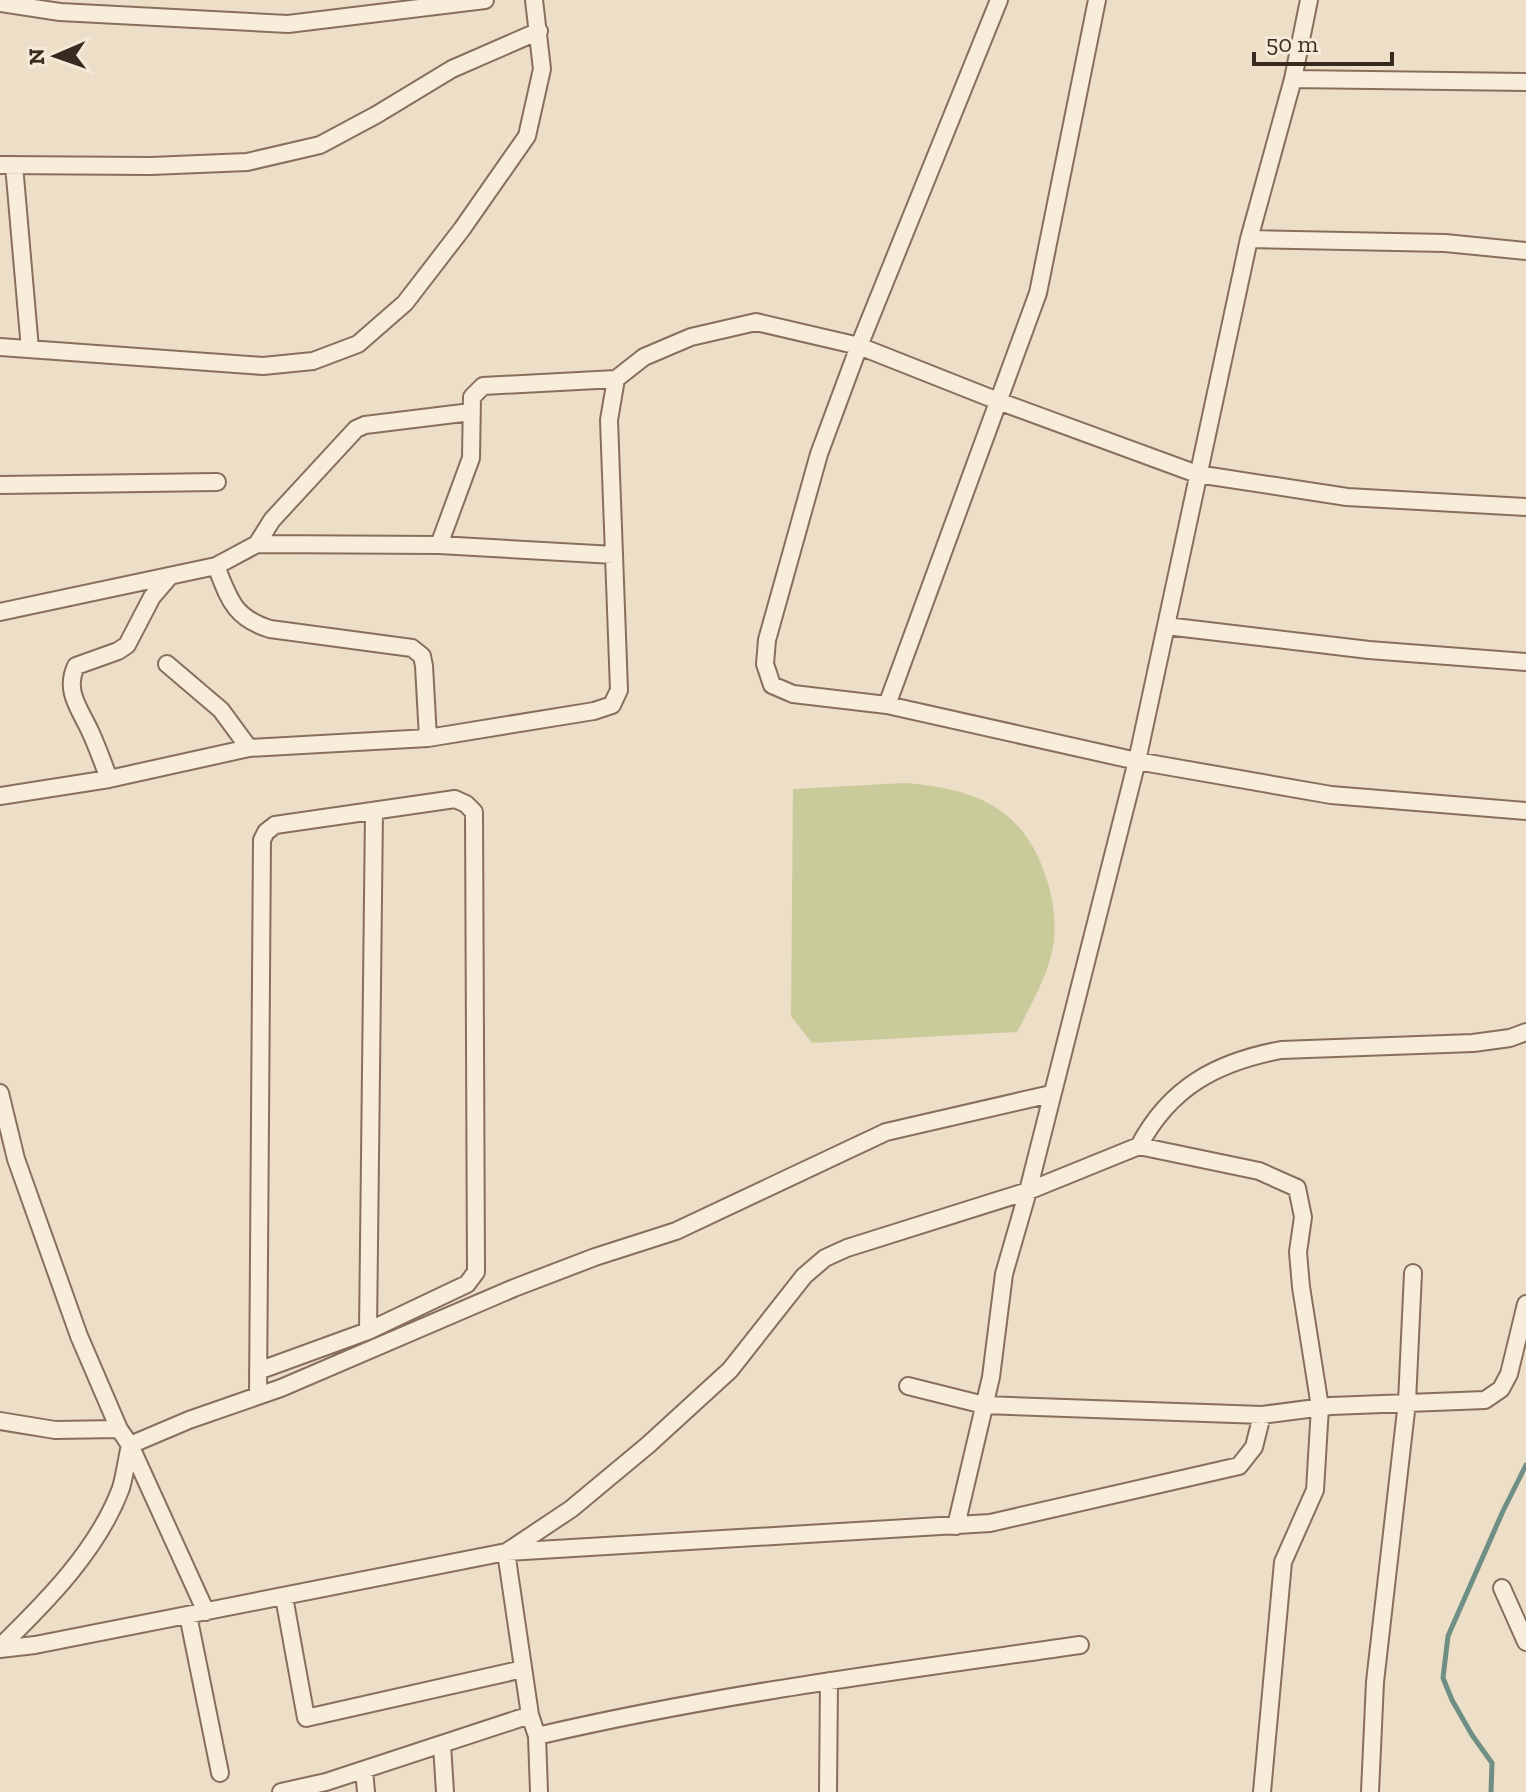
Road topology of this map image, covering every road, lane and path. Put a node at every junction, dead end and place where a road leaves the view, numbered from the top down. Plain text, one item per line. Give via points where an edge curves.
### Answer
1 (485, 0) edge
2 (534, 0) edge
3 (999, 0) edge
4 (1097, 0) edge
5 (1309, 0) edge
6 (0, 3) edge
7 (539, 31) junction
8 (1293, 79) junction
9 (1526, 82) edge
10 (7, 165) edge
11 (1249, 239) junction
12 (1526, 251) edge
13 (859, 346) junction
14 (0, 347) edge
15 (30, 349) junction
16 (616, 379) junction
17 (998, 401) junction
18 (471, 412) junction
19 (1197, 474) junction
20 (217, 482) dead end
21 (0, 485) edge
22 (1526, 507) edge
23 (257, 544) junction
24 (439, 545) junction
25 (614, 555) junction
26 (216, 566) junction
27 (170, 576) junction
28 (0, 612) edge
29 (1166, 626) junction
30 (1526, 662) edge
31 (167, 664) dead end
32 (887, 705) junction
33 (428, 738) junction
34 (249, 748) junction
35 (1137, 761) junction
36 (109, 779) junction
37 (0, 796) edge
38 (1526, 811) edge
39 (374, 812) junction
40 (1526, 1032) edge
41 (0, 1093) edge
42 (1051, 1094) junction
43 (1139, 1146) junction
44 (1028, 1191) junction
45 (1413, 1273) dead end
46 (1526, 1304) edge
47 (368, 1331) junction
48 (258, 1371) junction
49 (908, 1386) dead end
50 (258, 1396) junction
51 (1407, 1402) junction
52 (984, 1405) junction
53 (1320, 1407) junction
54 (1262, 1415) junction
55 (0, 1421) edge
56 (119, 1429) junction
57 (130, 1445) junction
58 (956, 1526) junction
59 (506, 1552) junction
60 (1502, 1588) dead end
61 (284, 1597) junction
62 (206, 1612) junction
63 (188, 1615) junction
64 (1526, 1642) edge
65 (1080, 1645) dead end
66 (0, 1648) edge
67 (523, 1669) junction
68 (829, 1681) junction
69 (530, 1715) junction
70 (537, 1736) junction
71 (442, 1745) junction
72 (364, 1770) junction
73 (220, 1773) dead end
74 (327, 1787) edge
75 (281, 1792) edge
76 (366, 1792) edge
77 (445, 1792) edge
78 (539, 1792) edge
79 (828, 1792) edge
80 (1262, 1792) edge
81 (1370, 1792) edge

1 - 6 street via 288,24 60,12
2 - 7 street
3 - 13 street
4 - 17 street via 1038,293
5 - 8 street
7 - 10 street via 452,69 320,145 247,162
7 - 15 street via 542,69 527,136 405,303 358,344 313,361 263,366
8 - 9 street
8 - 11 street
10 - 15 street
11 - 12 street via 1445,243
11 - 19 street
13 - 16 street via 756,322 691,337 644,357
13 - 17 street
13 - 32 street via 819,454 767,640 765,664 772,685 793,694
14 - 15 street
16 - 18 street via 483,386 472,397
16 - 25 street via 609,420
17 - 19 street
17 - 32 street
18 - 23 street via 356,429 272,520
18 - 24 street via 471,458
19 - 22 street via 1347,497
19 - 29 street
20 - 21 street
23 - 24 street
23 - 26 street
24 - 25 street
25 - 33 street via 619,690 612,705
26 - 27 street
26 - 33 street via 229,600 250,623 412,648 422,656
27 - 28 street
27 - 36 street via 152,597 127,645 76,666 72,676 73,697
29 - 30 street
29 - 35 street
31 - 34 street via 221,710
32 - 35 street
33 - 34 street
34 - 36 street
35 - 38 street via 1331,795
35 - 42 street
36 - 37 street
39 - 47 street
39 - 47 street via 455,799 474,812 476,1272 467,1284
39 - 48 street via 275,825 262,840
40 - 43 street via 1473,1043 1281,1050 1249,1056 1216,1067 1181,1094 1153,1119
41 - 56 street via 21,1174
42 - 44 street
42 - 50 street via 886,1132 676,1231 514,1288
43 - 44 street
43 - 53 street via 1259,1171 1297,1188 1303,1217 1301,1287
44 - 52 street via 1004,1274
44 - 59 street via 825,1258 804,1276 730,1370 571,1509
45 - 51 street
46 - 51 street via 1515,1356 1501,1389 1485,1400
47 - 48 street
48 - 50 street
49 - 52 street
50 - 57 street
51 - 53 street
51 - 81 street via 1375,1682
52 - 54 street
52 - 58 street
53 - 54 street
53 - 80 street via 1315,1490 1283,1562
54 - 58 street via 1254,1447 1239,1466 990,1523
55 - 56 street via 55,1430
56 - 57 street
57 - 62 street
57 - 66 street via 121,1487 85,1553
58 - 59 street
59 - 61 street
59 - 67 street
60 - 64 street
61 - 62 street
61 - 67 street via 306,1718
62 - 63 street
63 - 66 street
63 - 73 street
65 - 68 street
67 - 69 street
68 - 70 street via 636,1713
68 - 79 street
69 - 70 street
69 - 71 street
70 - 78 street
71 - 72 street
71 - 77 street
72 - 74 street
72 - 76 street
74 - 75 street

